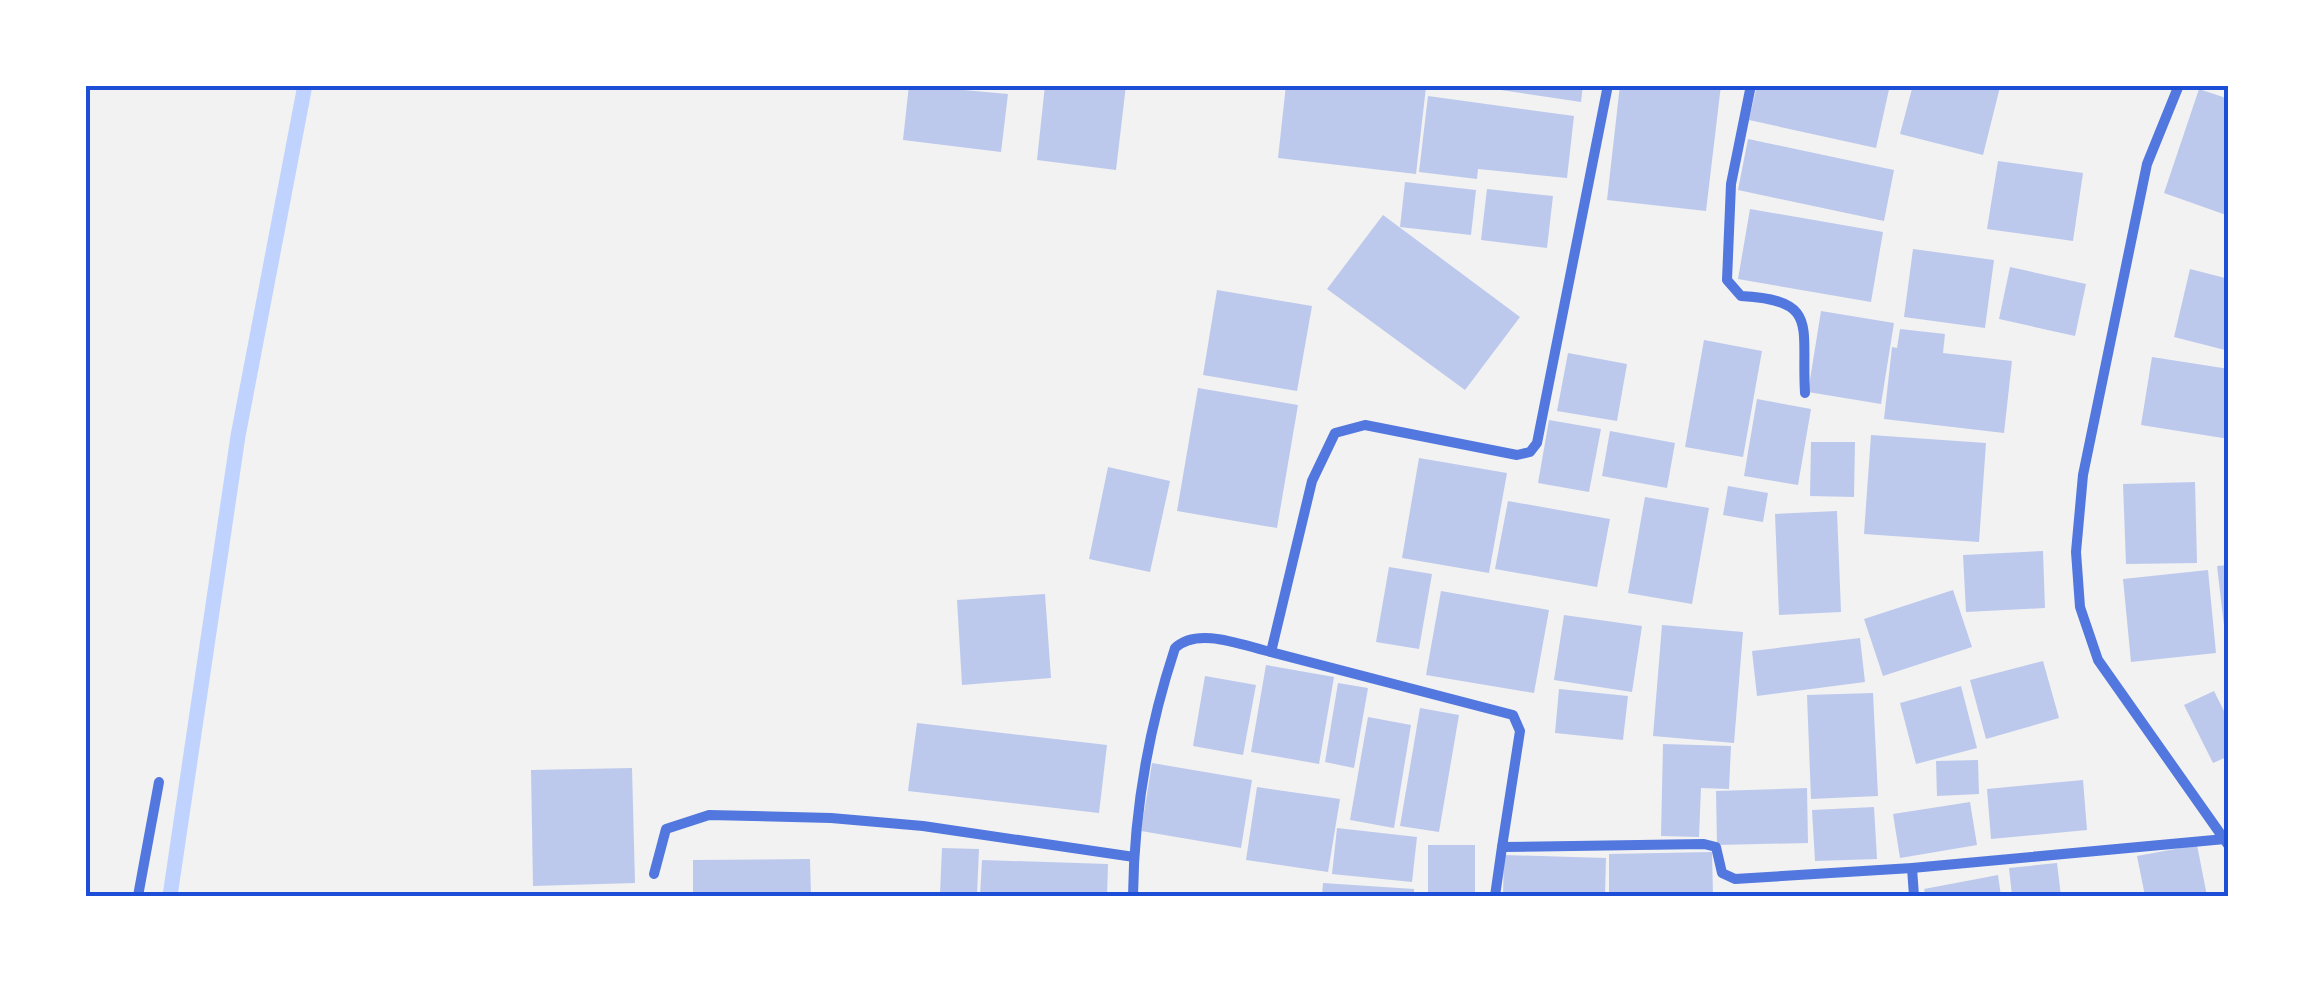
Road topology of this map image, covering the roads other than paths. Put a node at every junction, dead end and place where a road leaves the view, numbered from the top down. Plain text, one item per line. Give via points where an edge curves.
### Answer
1 (1608, 85) edge
2 (1751, 85) edge
3 (2179, 85) edge
4 (1805, 393) dead end
5 (1271, 652) junction
6 (160, 782) dead end
7 (2227, 843) edge
8 (1502, 847) junction
9 (1134, 857) junction
10 (1912, 868) junction
11 (654, 874) dead end
12 (138, 896) edge
13 (1133, 896) edge
14 (1495, 896) edge
15 (1914, 896) edge

1 - 5 street via 1537,444 1517,455 1366,425 1336,433 1312,482
2 - 4 street via 1731,184 1727,280 1741,296 1792,303 1802,328
3 - 7 street via 2147,164 2082,475 2076,552 2080,607 2098,660
5 - 8 street via 1513,715 1520,730
5 - 9 street via 1204,638 1176,648 1152,730
6 - 12 street
7 - 10 street
8 - 10 street via 1710,844 1722,873 1735,879
8 - 14 street
9 - 11 street via 922,826 710,816 666,829
9 - 13 street
10 - 15 street

